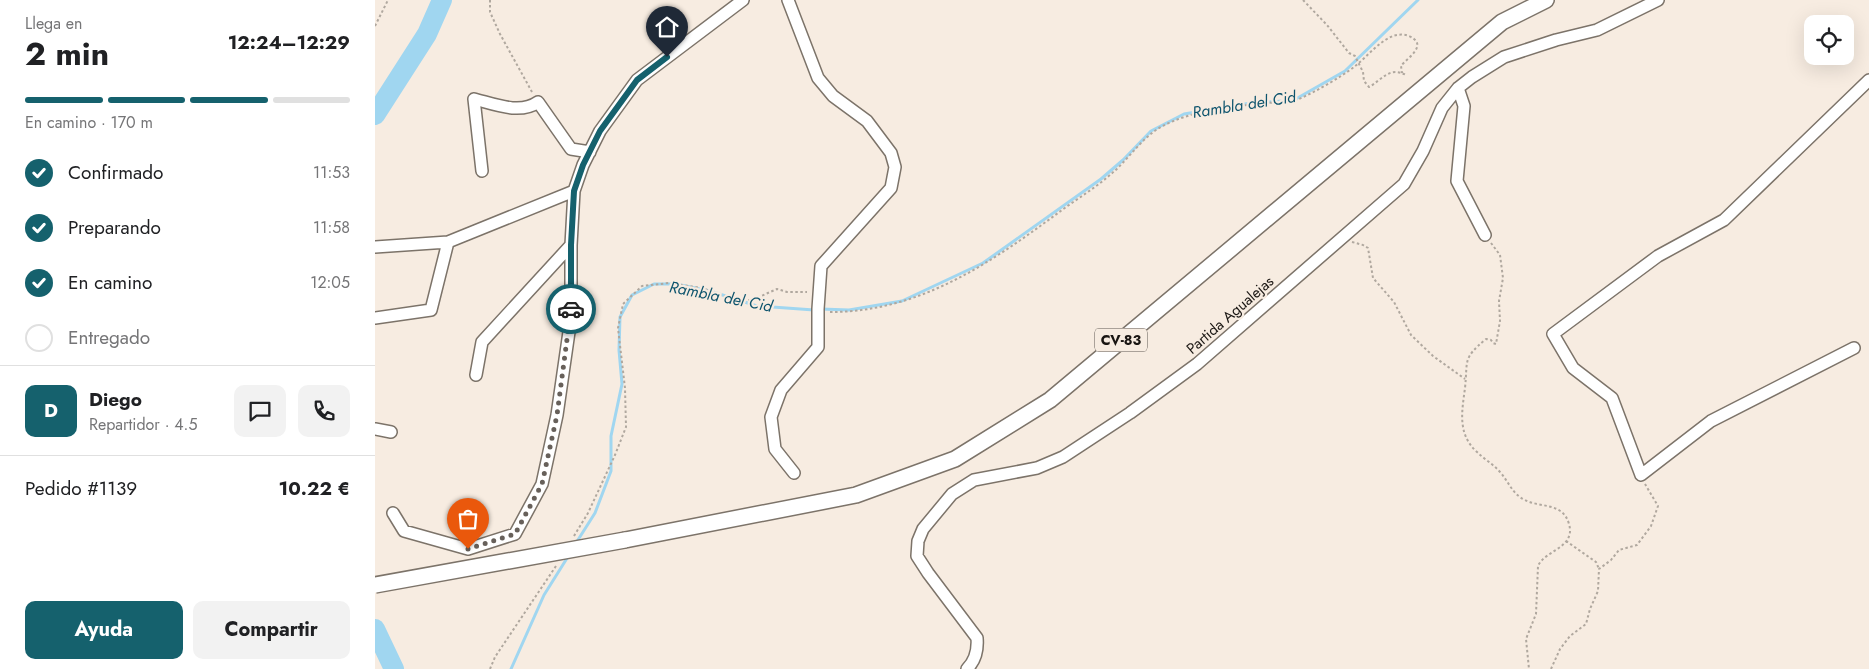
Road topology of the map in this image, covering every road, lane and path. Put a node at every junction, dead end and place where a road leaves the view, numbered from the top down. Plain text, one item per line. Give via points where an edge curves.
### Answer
1 (388, 0) edge
2 (490, 0) edge
3 (743, 0) edge
4 (788, 0) edge
5 (1303, 0) edge
6 (1546, 0) edge
7 (1658, 0) edge
8 (375, 26) edge
9 (1359, 62) junction
10 (1402, 73) junction
11 (1406, 74) dead end
12 (1869, 80) edge
13 (1458, 88) junction
14 (538, 102) junction
15 (590, 152) junction
16 (482, 171) dead end
17 (574, 191) junction
18 (1485, 235) joint
19 (1345, 236) junction
20 (448, 242) junction
21 (571, 245) junction
22 (375, 247) edge
23 (819, 291) junction
24 (817, 312) junction
25 (375, 318) edge
26 (1854, 348) dead end
27 (476, 375) dead end
28 (1465, 379) junction
29 (375, 429) edge
30 (391, 432) dead end
31 (794, 473) dead end
32 (1641, 475) junction
33 (393, 513) dead end
34 (573, 538) dead end
35 (1566, 541) junction
36 (557, 564) dead end
37 (1599, 569) junction
38 (375, 585) edge
39 (490, 669) edge
40 (967, 669) edge
41 (1529, 669) edge
42 (1551, 669) edge

1 - 8 path
2 - 14 path via 490,12 500,34
3 - 15 street via 637,80 600,131
4 - 23 street via 817,78 833,96 867,121 891,153 895,167 891,188 821,266
5 - 9 path
6 - 38 main road, CV-83, bridge via 1502,22 1050,400 955,459 856,495
7 - 13 street, Partida Agualejas via 1597,30 1504,57
9 - 10 path via 1369,87 1383,75 1394,71
9 - 10 path via 1390,37 1402,35 1415,40 1417,45 1415,53 1401,66
9 - 24 path via 1298,100 1197,114 1159,128 1110,176 1013,246 968,274 886,307 855,312
10 - 11 path
12 - 32 street via 1724,220 1658,256 1553,334 1573,368 1612,398
13 - 18 street via 1464,106 1457,181
13 - 19 street, Partida Agualejas via 1443,108 1420,158 1403,184
14 - 15 street via 571,149
14 - 16 street via 529,108 504,107 474,99
15 - 17 street
17 - 20 street
17 - 21 street
18 - 28 path via 1501,255 1501,321 1498,342 1486,339 1471,351 1466,362
19 - 28 path via 1367,248 1373,278 1394,302 1411,335
19 - 40 street, Partida Agualejas via 1197,364 1130,414 1063,457 1037,468 974,480 951,494 923,529 917,556 977,638 976,656
20 - 22 street
20 - 25 street via 431,310
21 - 27 street via 482,342
21 - 33 street via 571,318 557,415 542,484 515,534 468,549 404,531
23 - 24 street
23 - 34 path via 797,293 777,289 752,300 738,302 702,288 669,283 642,286 623,304 618,328 626,427 588,513
24 - 31 street via 818,348 781,390 771,417 775,449
26 - 32 street via 1711,421
28 - 35 path via 1461,413 1468,441 1526,502 1553,506 1566,517 1570,530
29 - 30 street
32 - 37 path via 1658,506 1651,526 1637,546 1619,550
35 - 37 path via 1596,562
35 - 41 path via 1538,566 1536,614 1526,639
36 - 39 path
37 - 42 path via 1599,591 1586,624 1570,636

